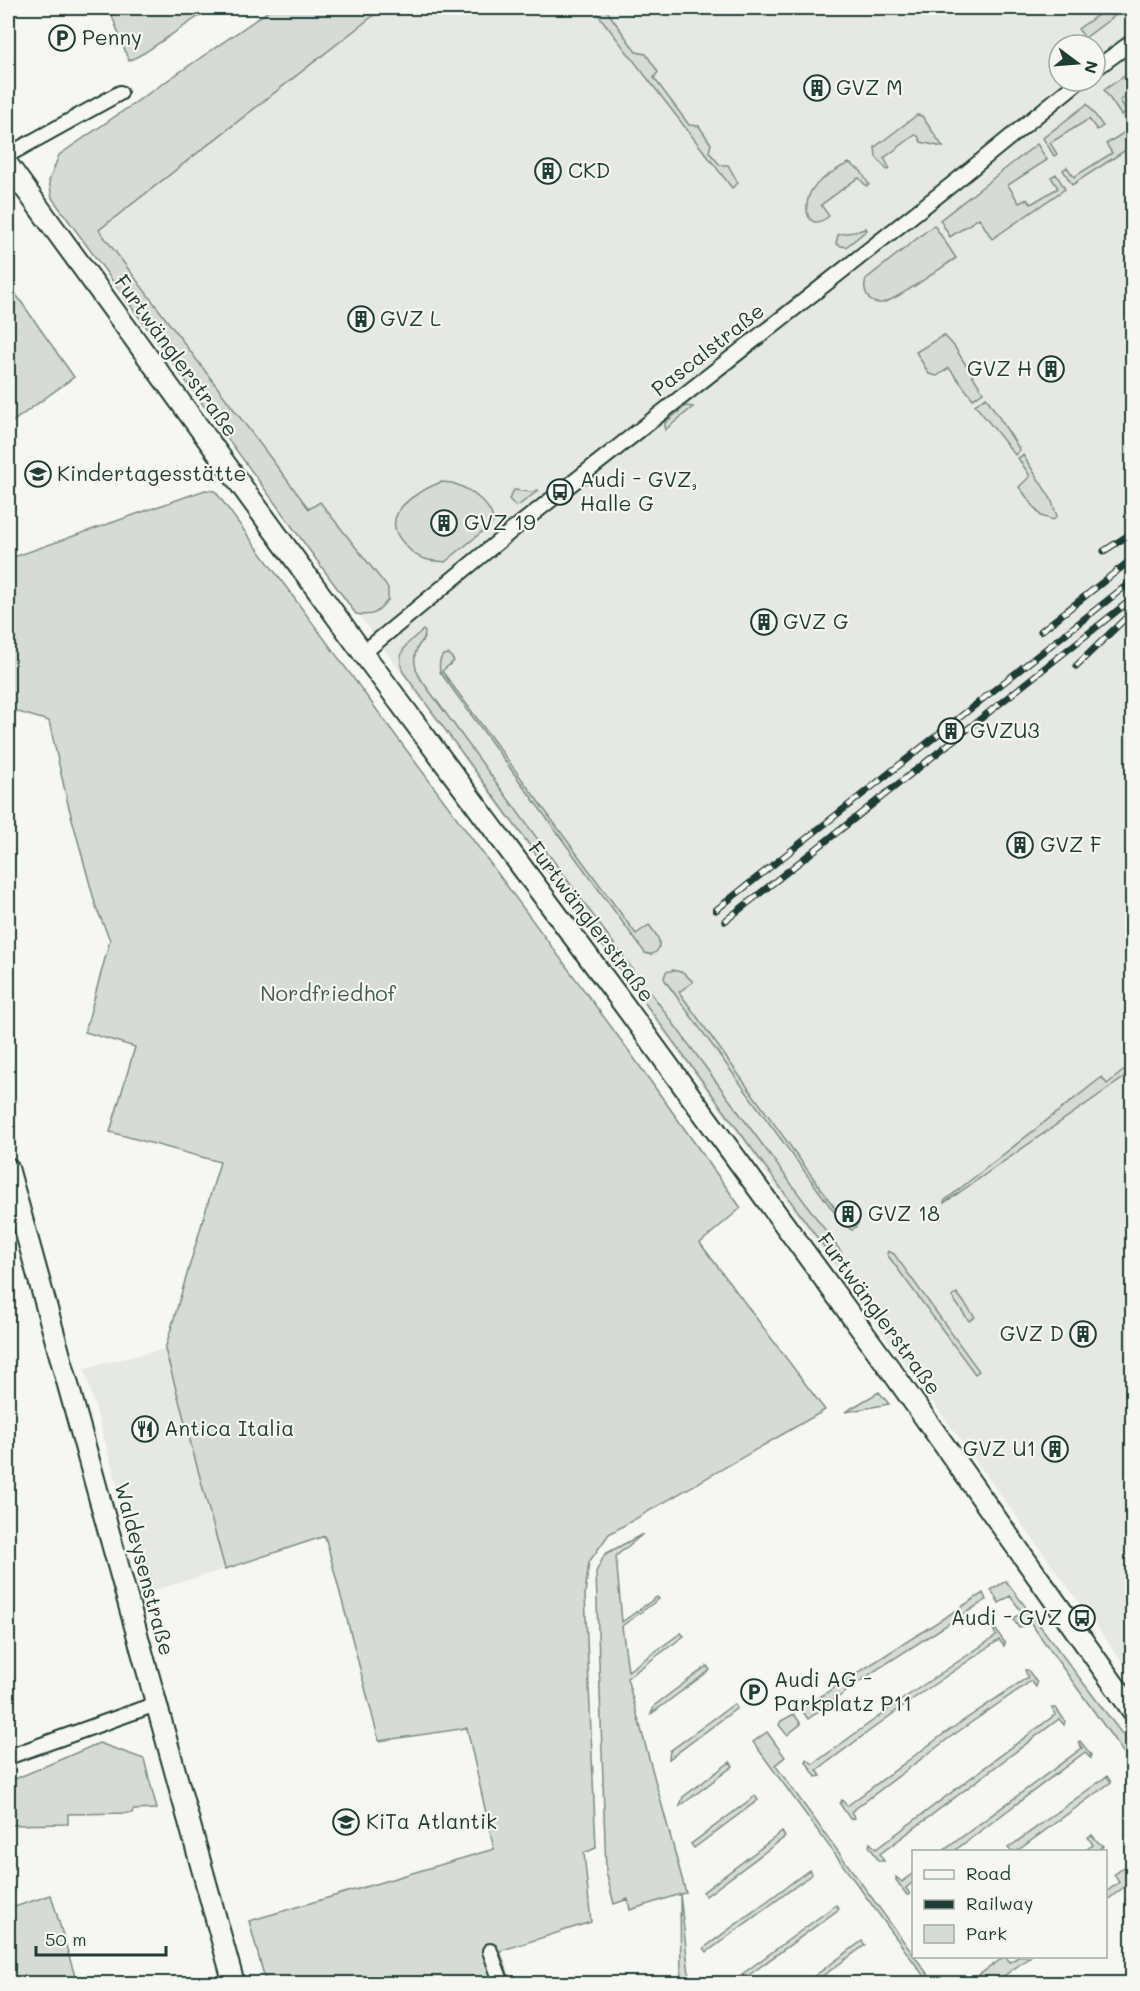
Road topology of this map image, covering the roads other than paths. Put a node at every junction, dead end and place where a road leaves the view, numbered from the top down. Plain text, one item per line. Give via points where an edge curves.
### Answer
1 (1132, 42) edge
2 (1107, 60) edge
3 (120, 93) dead end
4 (1064, 93) edge
5 (8, 155) edge
6 (8, 165) edge
7 (363, 653) junction
8 (8, 1168) edge
9 (156, 1704) junction
10 (1132, 1710) edge
11 (8, 1757) edge
12 (490, 1951) dead end
13 (234, 1983) edge
14 (502, 1983) edge

1 - 2 street
3 - 5 street
4 - 7 street, Pascalstraße
6 - 7 street, Furtwänglerstraße
7 - 10 street, Furtwänglerstraße via 880,1355
8 - 9 street, Waldeysenstraße
9 - 11 street
9 - 13 street, Waldeysenstraße
12 - 14 street

